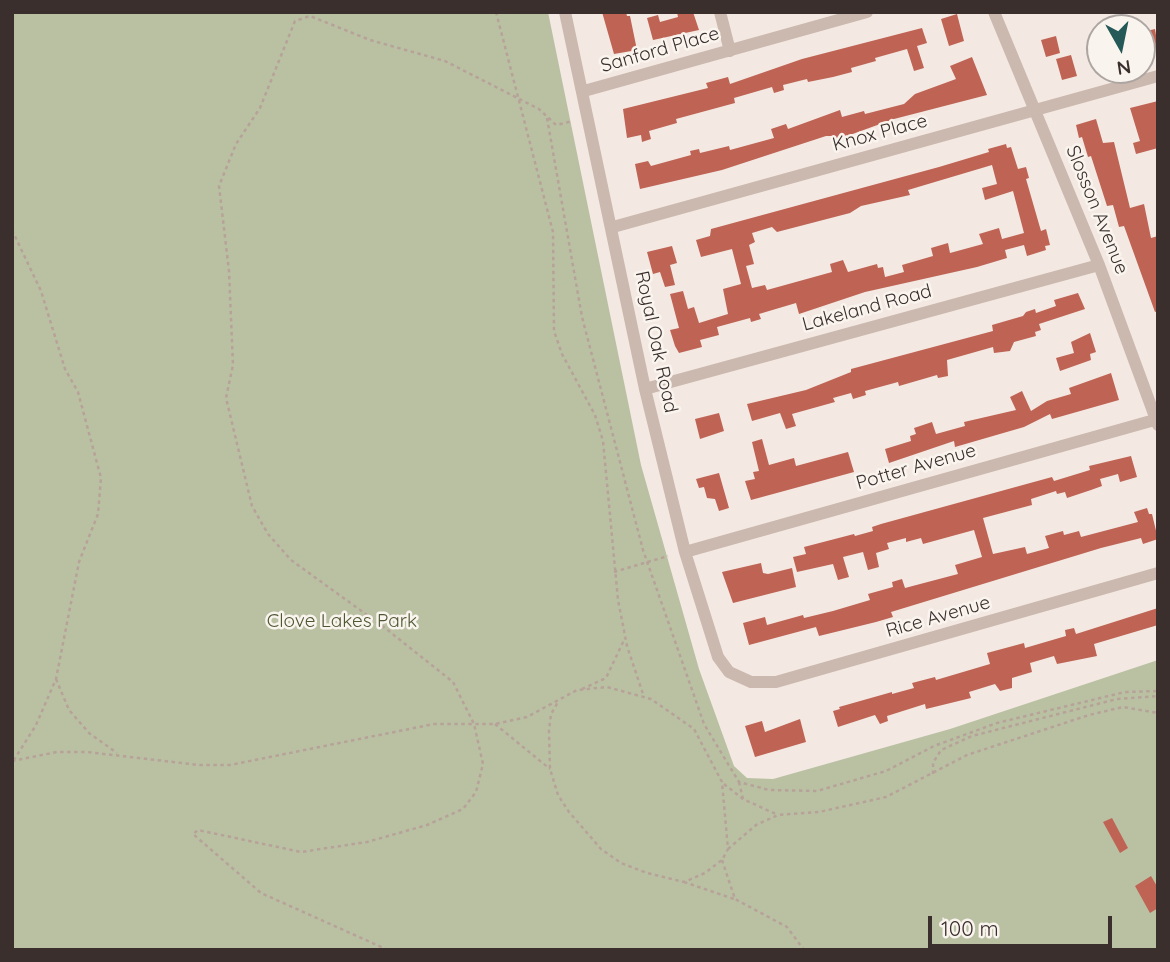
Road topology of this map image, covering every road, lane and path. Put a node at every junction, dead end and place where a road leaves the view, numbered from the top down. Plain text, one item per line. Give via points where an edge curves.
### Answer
1 (495, 12) edge
2 (565, 12) edge
3 (720, 12) edge
4 (867, 12) edge
5 (994, 12) edge
6 (730, 51) junction
7 (1158, 76) edge
8 (584, 91) junction
9 (517, 99) junction
10 (1035, 111) junction
11 (547, 118) junction
12 (573, 121) dead end
13 (613, 227) junction
14 (12, 230) edge
15 (1099, 265) junction
16 (645, 389) junction
17 (1157, 422) edge
18 (685, 552) junction
19 (668, 556) dead end
20 (647, 562) junction
21 (614, 572) junction
22 (1158, 573) edge
23 (626, 638) junction
24 (729, 672) joint
25 (57, 679) junction
26 (579, 690) junction
27 (1158, 691) edge
28 (1158, 696) edge
29 (644, 697) junction
30 (558, 702) junction
31 (1158, 713) edge
32 (474, 724) junction
33 (495, 724) junction
34 (119, 755) junction
35 (13, 761) edge
36 (550, 769) junction
37 (933, 774) junction
38 (722, 782) junction
39 (739, 782) junction
40 (743, 799) junction
41 (778, 815) junction
42 (728, 849) junction
43 (722, 860) junction
44 (684, 882) junction
45 (735, 899) junction
46 (388, 950) edge
47 (804, 950) edge

1 - 9 path
2 - 8 street, Royal Oak Road
3 - 6 street
4 - 6 street, Sanford Place
5 - 10 street, Slosson Avenue
6 - 8 street, Sanford Place
7 - 10 street, Knox Place
8 - 13 street, Royal Oak Road
9 - 11 path
9 - 21 path via 553,232 554,331 603,441
9 - 32 path via 445,61 370,40 310,16 295,21 260,108 236,145 219,186 233,365 226,398 252,506 290,561 453,682
10 - 13 street, Knox Place
10 - 15 street, Slosson Avenue
11 - 12 path via 556,125
11 - 20 path via 582,317
13 - 16 street, Royal Oak Road
14 - 25 path via 41,291 65,369 78,392 101,478 98,514 79,562
15 - 16 street, Lakeland Road
15 - 17 street, Slosson Avenue
16 - 18 street, Royal Oak Road
17 - 18 street, Potter Avenue
18 - 24 street, Royal Oak Road via 713,645
19 - 20 path
20 - 21 path
20 - 39 path via 704,724
21 - 23 path
22 - 24 street, Rice Avenue via 776,682 751,682
23 - 26 path via 606,678
23 - 29 path
25 - 34 path via 69,710 89,733
25 - 35 path
26 - 29 path via 607,687
26 - 30 path
27 - 39 path via 1125,692 997,723 886,771 817,791 769,790
28 - 37 path via 1117,699 972,736 941,750
29 - 38 path via 694,729
30 - 33 path via 527,717
30 - 36 path via 549,730
31 - 37 path via 1123,707 1089,715 967,755
32 - 33 path
32 - 34 path via 434,724 230,765
32 - 46 path via 482,749 481,779 469,803 453,815 386,838 311,851 194,831 195,837 261,893
33 - 36 path
34 - 35 path via 57,752
36 - 44 path via 569,812 601,849 621,863
37 - 41 path via 860,804
38 - 40 path
38 - 42 path
39 - 40 path
40 - 41 path
41 - 42 path via 756,825
42 - 43 path
43 - 44 path
43 - 45 path
44 - 45 path
45 - 47 path via 787,927

